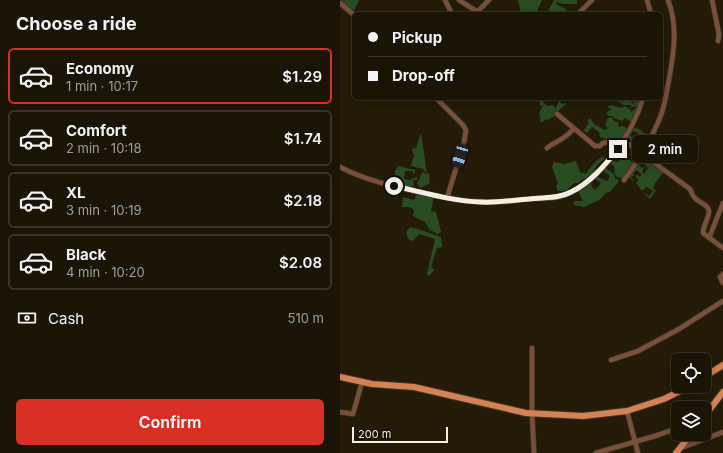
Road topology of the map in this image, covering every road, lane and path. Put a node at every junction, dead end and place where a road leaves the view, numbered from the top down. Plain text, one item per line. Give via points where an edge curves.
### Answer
1 (445, 0) edge
2 (460, 0) edge
3 (489, 0) edge
4 (592, 0) edge
5 (647, 0) edge
6 (668, 0) edge
7 (712, 0) edge
8 (340, 3) edge
9 (352, 12) edge
10 (451, 12) edge
11 (478, 12) edge
12 (480, 12) edge
13 (580, 12) edge
14 (650, 12) edge
15 (718, 41) dead end
16 (438, 100) edge
17 (642, 100) edge
18 (557, 114) dead end
19 (573, 129) junction
20 (623, 140) junction
21 (547, 148) dead end
22 (641, 154) junction
23 (340, 167) edge
24 (624, 180) dead end
25 (447, 198) junction
26 (723, 203) edge
27 (709, 238) junction
28 (723, 248) edge
29 (723, 274) edge
30 (723, 283) edge
31 (723, 302) edge
32 (532, 348) dead end
33 (611, 360) dead end
34 (723, 365) edge
35 (711, 373) edge
36 (340, 377) edge
37 (362, 382) junction
38 (723, 392) edge
39 (676, 393) edge
40 (711, 407) edge
41 (627, 411) junction
42 (340, 412) edge
43 (532, 414) junction
44 (671, 430) edge
45 (723, 432) edge
46 (686, 441) edge
47 (635, 442) junction
48 (681, 448) junction
49 (534, 453) edge
50 (596, 453) edge
51 (638, 453) edge
52 (676, 453) edge

1 - 10 street
2 - 11 street
3 - 12 street
4 - 13 street
5 - 14 street
6 - 22 street via 675,37 666,96 661,115
7 - 15 street via 719,34
8 - 9 street
16 - 25 street via 466,130
17 - 20 street
18 - 19 street
19 - 20 street via 595,146
19 - 21 street
20 - 22 street
20 - 25 street via 612,157 593,177 562,196 494,202
22 - 24 street
22 - 27 street via 690,189 695,198 707,207 703,233
23 - 25 street via 382,184
26 - 27 street
27 - 28 street
29 - 30 street via 720,277
31 - 33 street via 638,351
32 - 43 street
34 - 35 main road
36 - 37 main road
37 - 42 street via 353,414
37 - 43 main road via 414,387
38 - 40 main road
39 - 41 main road
41 - 43 main road via 583,416
41 - 47 street
43 - 49 street
44 - 47 street
45 - 48 street
46 - 48 main road
47 - 50 street
47 - 51 street
48 - 52 main road

